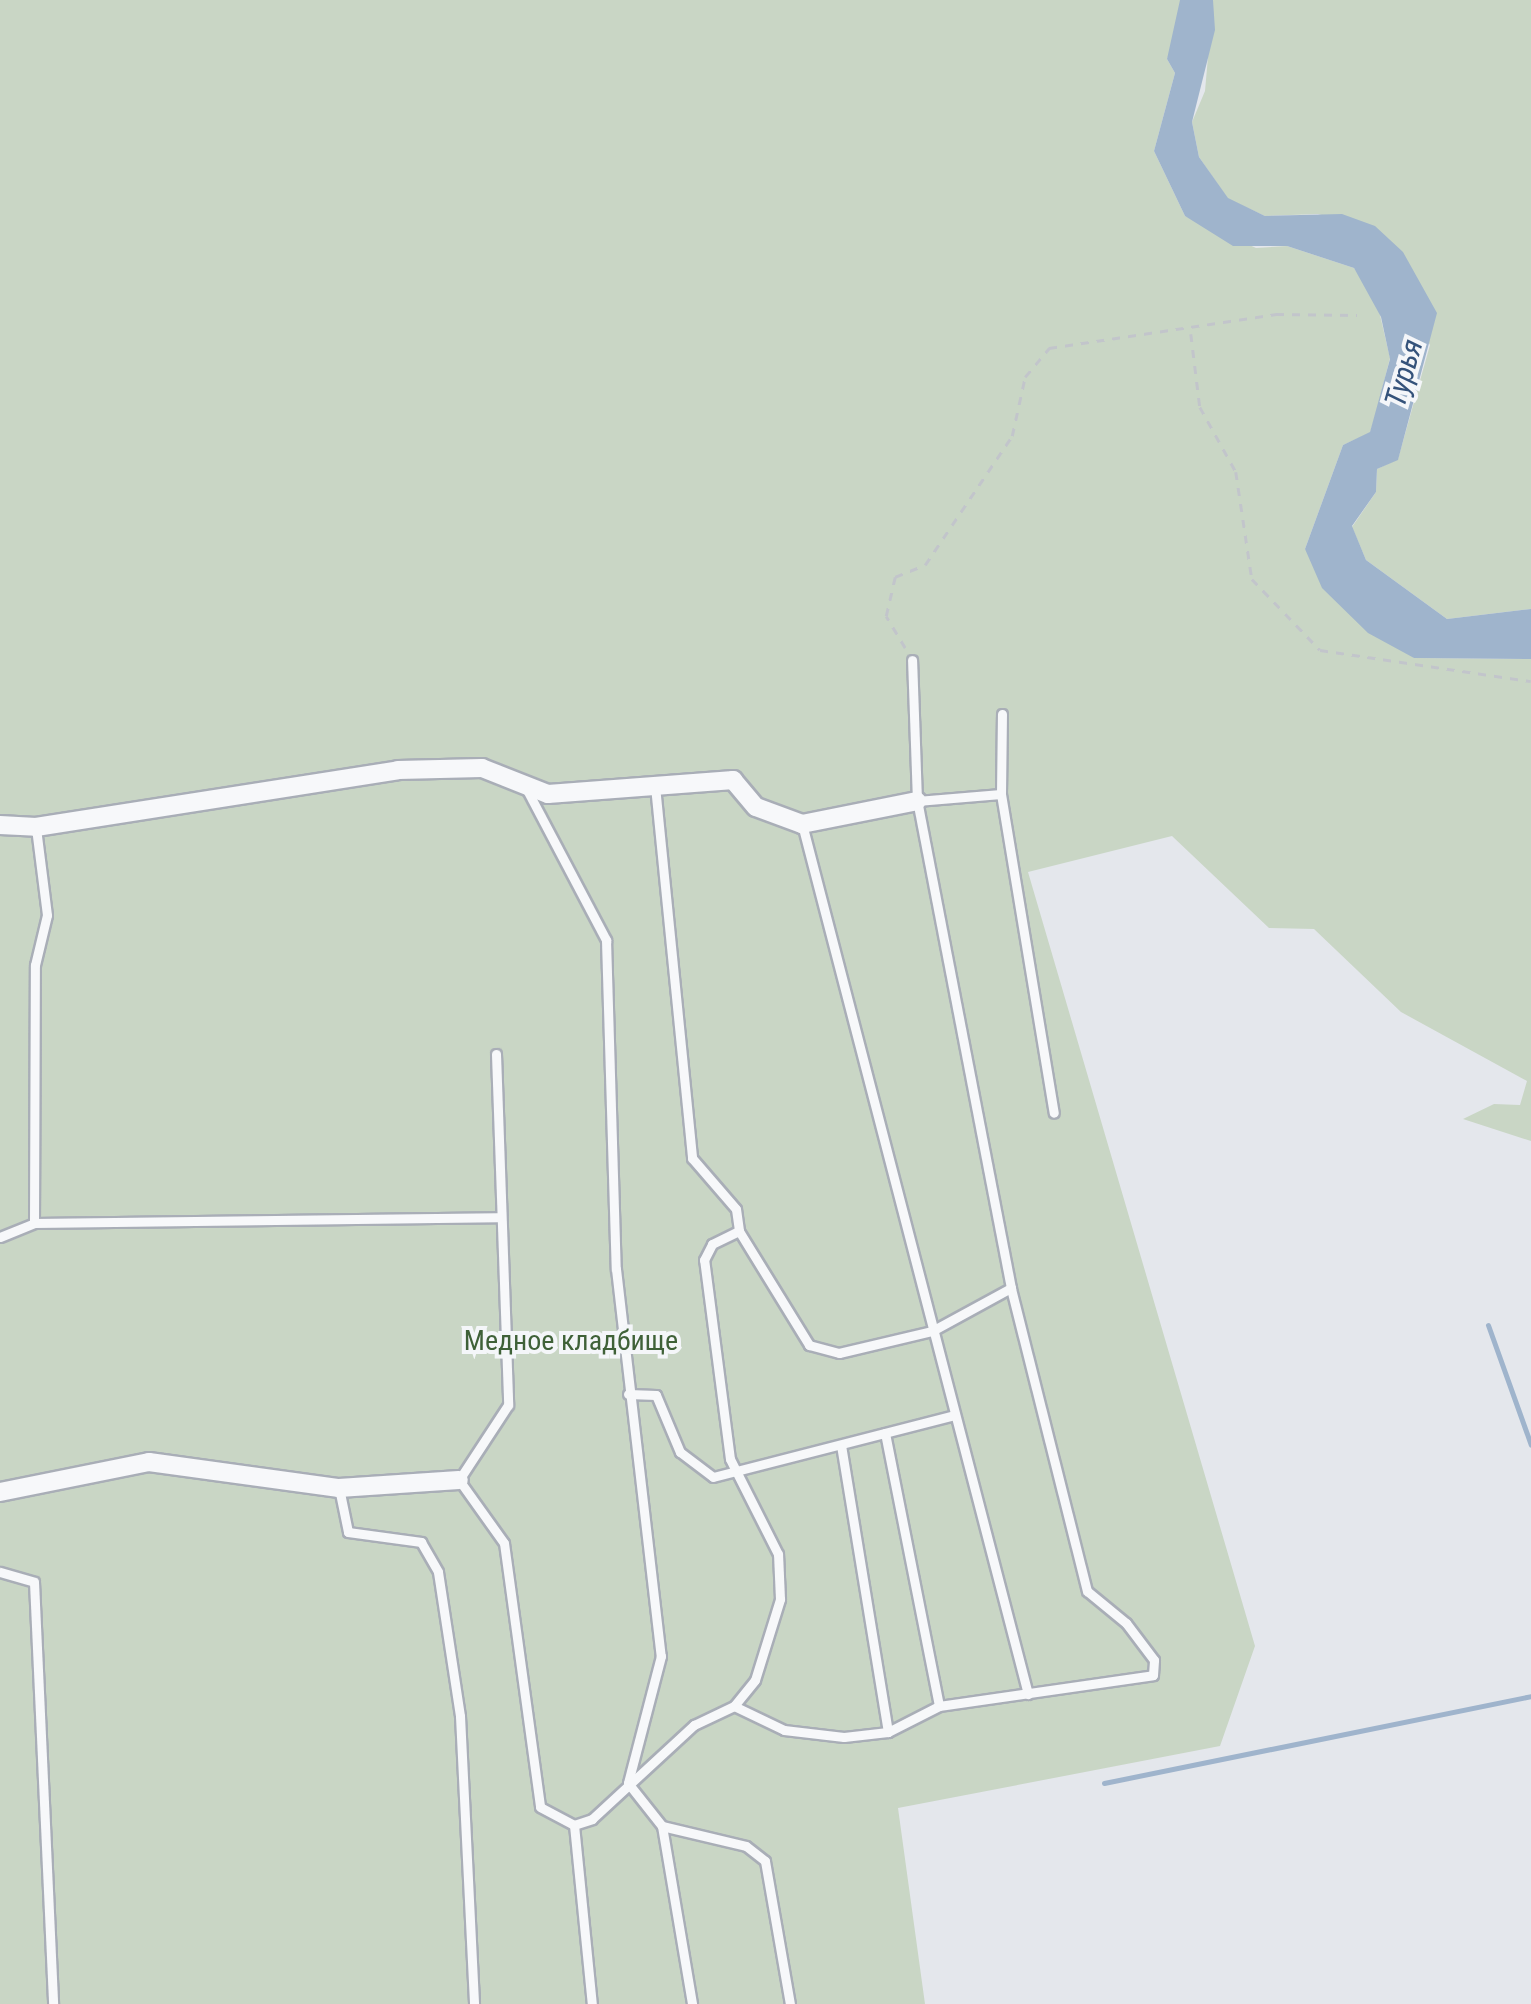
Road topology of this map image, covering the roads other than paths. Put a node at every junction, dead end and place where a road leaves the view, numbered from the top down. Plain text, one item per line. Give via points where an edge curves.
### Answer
1 (912, 660) road end
2 (1002, 714) dead end
3 (656, 786) junction
4 (527, 790) junction
5 (1001, 794) junction
6 (917, 802) junction
7 (802, 824) junction
8 (0, 825) edge
9 (36, 828) junction
10 (496, 1054) dead end
11 (1054, 1113) dead end
12 (498, 1216) junction
13 (34, 1223) junction
14 (739, 1231) junction
15 (0, 1237) edge
16 (1011, 1288) junction
17 (932, 1331) junction
18 (628, 1394) junction
19 (956, 1415) junction
20 (885, 1434) junction
21 (841, 1445) junction
22 (738, 1477) junction
23 (460, 1480) junction
24 (339, 1488) junction
25 (0, 1492) edge
26 (0, 1572) edge
27 (1028, 1694) junction
28 (734, 1706) junction
29 (939, 1706) junction
30 (888, 1732) junction
31 (628, 1782) junction
32 (574, 1825) junction
33 (662, 1826) junction
34 (54, 2004) edge
35 (474, 2004) edge
36 (592, 2004) edge
37 (692, 2004) edge
38 (790, 2004) edge

1 - 6 lane
2 - 5 lane
3 - 4 street
3 - 7 street via 732,780 756,807
3 - 14 lane via 692,1158 736,1209
4 - 9 street via 482,768 398,770
4 - 18 lane via 606,940
5 - 6 lane
5 - 11 lane
6 - 7 street
6 - 16 lane
7 - 17 lane via 885,1116
8 - 9 street
9 - 13 lane via 47,915 35,965
10 - 12 lane
12 - 13 lane
12 - 23 lane via 508,1405
13 - 15 lane
14 - 17 lane via 823,1354
14 - 22 lane via 712,1244 704,1260
16 - 17 lane
16 - 27 lane via 1087,1591 1154,1660 1139,1684
17 - 19 lane
18 - 22 lane via 656,1394 694,1468
18 - 31 lane via 661,1656
19 - 20 lane
19 - 27 lane
20 - 21 lane
20 - 29 lane
21 - 22 lane
21 - 30 lane
22 - 28 lane via 778,1554 780,1599 755,1680
23 - 24 street
23 - 32 lane via 504,1543 540,1807
24 - 25 street via 149,1462
24 - 35 lane via 348,1532 422,1542 438,1572 460,1716
26 - 34 lane via 34,1582
27 - 29 lane
28 - 30 lane via 784,1730
28 - 31 lane via 694,1725
29 - 30 lane
31 - 32 lane
31 - 33 lane
32 - 36 lane
33 - 37 lane
33 - 38 lane via 746,1846 766,1861

